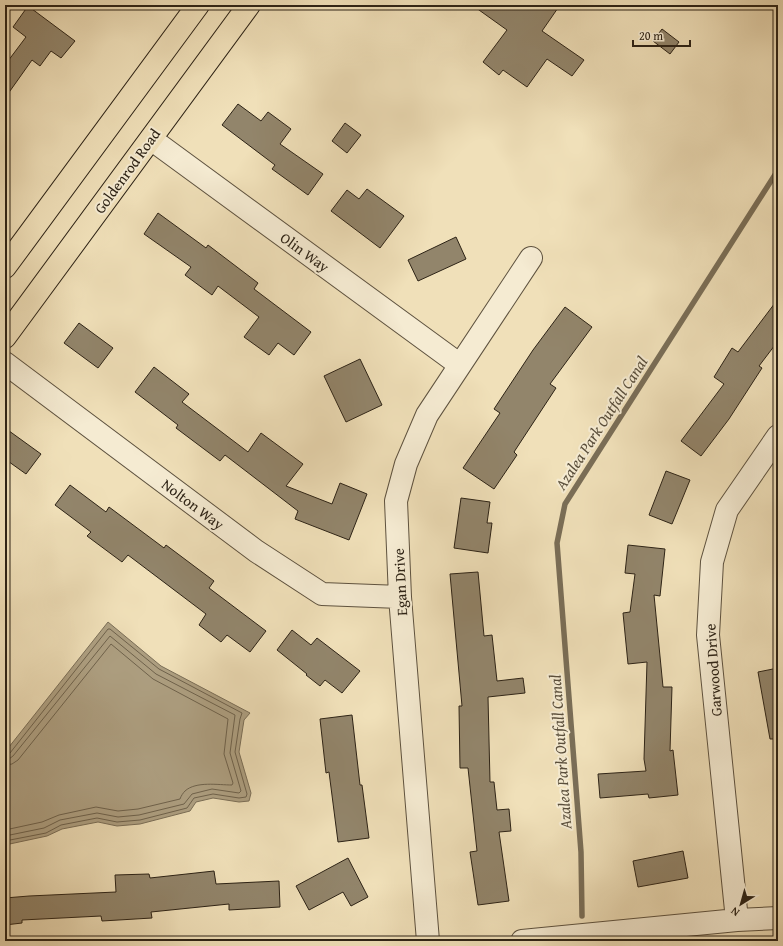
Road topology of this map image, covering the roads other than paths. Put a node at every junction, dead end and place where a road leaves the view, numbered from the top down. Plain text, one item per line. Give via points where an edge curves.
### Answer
1 (198, 5) edge
2 (249, 5) edge
3 (151, 139) junction
4 (531, 258) dead end
5 (5, 267) edge
6 (5, 337) edge
7 (5, 363) edge
8 (460, 365) junction
9 (778, 436) edge
10 (400, 597) junction
11 (778, 918) edge
12 (737, 920) junction
13 (428, 941) edge
14 (522, 941) edge

1 - 5 main road
2 - 3 main road, Goldenrod Road
3 - 6 main road, Goldenrod Road
3 - 8 street, Olin Way
4 - 8 street, Egan Drive
7 - 10 street, Nolton Way via 256,551 322,594
8 - 10 street, Egan Drive via 427,415 406,464 396,501
9 - 12 street, Garwood Drive via 726,510 712,562 708,635
10 - 13 street, Egan Drive
11 - 12 street
12 - 14 street

